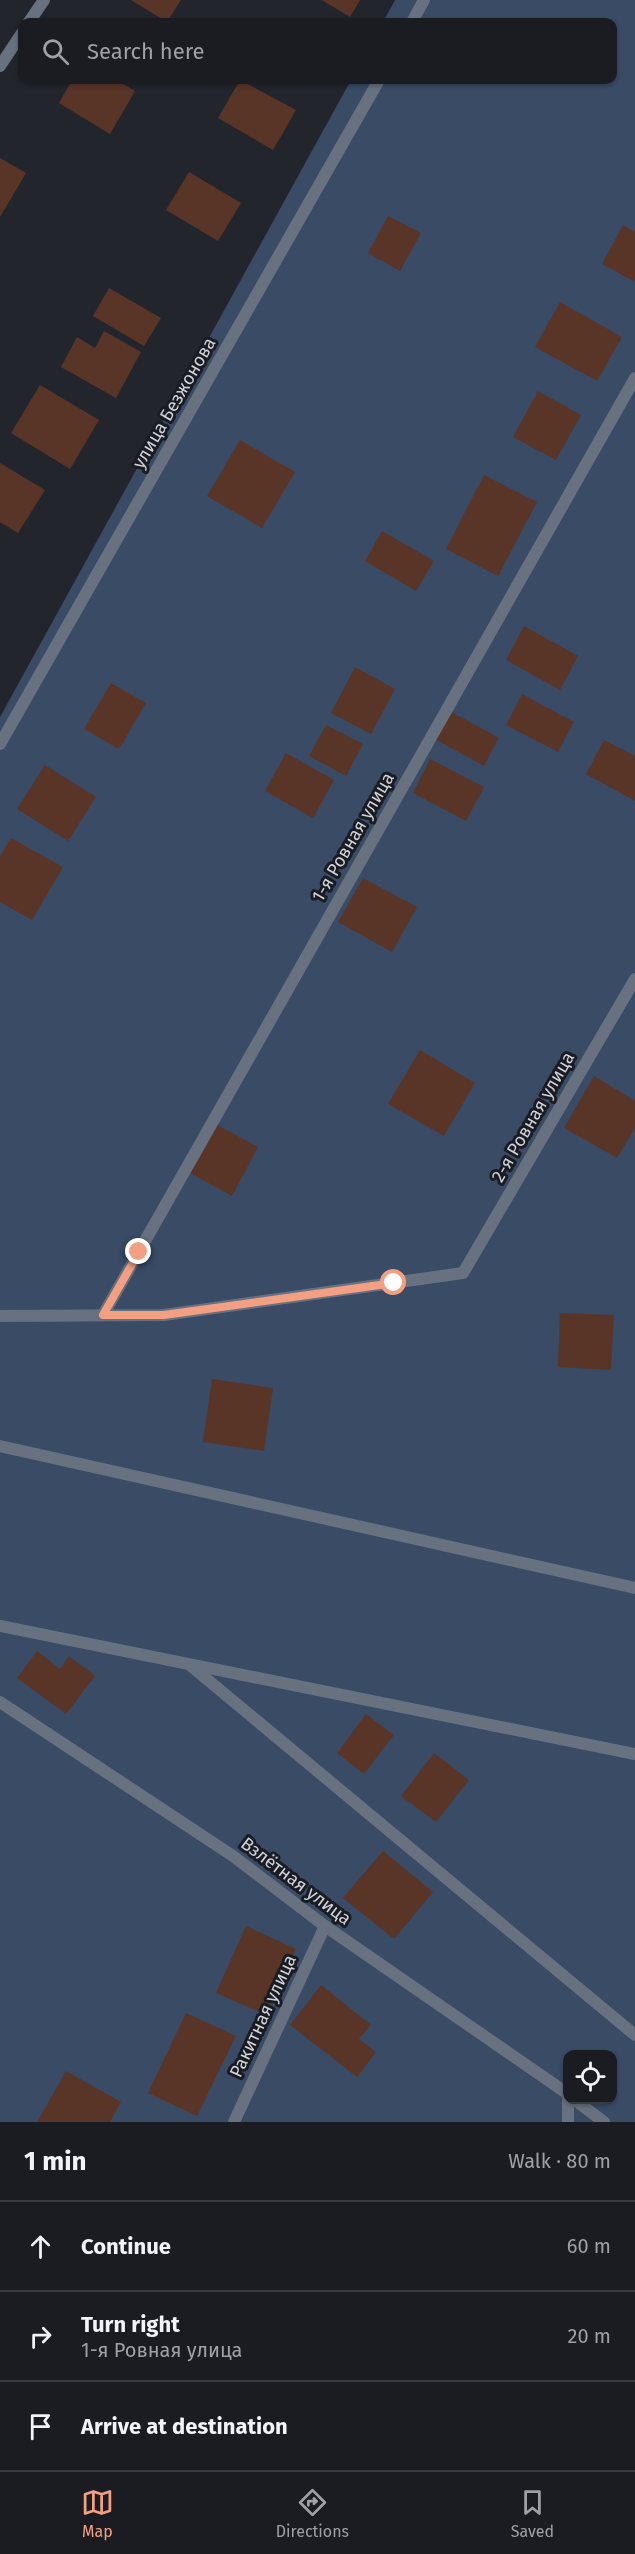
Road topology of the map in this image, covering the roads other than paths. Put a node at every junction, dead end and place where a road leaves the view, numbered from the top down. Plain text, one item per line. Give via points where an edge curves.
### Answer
1 (44, 0) edge
2 (424, 0) edge
3 (32, 18) edge
4 (413, 18) edge
5 (18, 39) edge
6 (0, 66) edge
7 (377, 84) edge
8 (635, 378) edge
9 (0, 744) edge
10 (635, 978) edge
11 (103, 1315) junction
12 (0, 1316) edge
13 (0, 1446) edge
14 (635, 1588) edge
15 (0, 1626) edge
16 (190, 1665) junction
17 (0, 1702) edge
18 (635, 1754) edge
19 (325, 1926) junction
20 (635, 2035) edge
21 (563, 2091) edge
22 (568, 2104) edge
23 (580, 2104) edge
24 (234, 2122) edge
25 (568, 2122) edge
26 (604, 2122) edge

1 - 3 street
2 - 4 street
5 - 6 street
7 - 9 street, улица Безжонова
8 - 11 street, 1-я Ровная улица
10 - 11 street, 2-я Ровная улица via 463,1273 164,1315
11 - 12 street
13 - 14 street
15 - 16 street
16 - 18 street
16 - 20 street
17 - 19 street, Взлётная улица via 233,1856
19 - 21 street, Взлётная улица
19 - 24 street, Ракитная улица
22 - 25 street
23 - 26 street

